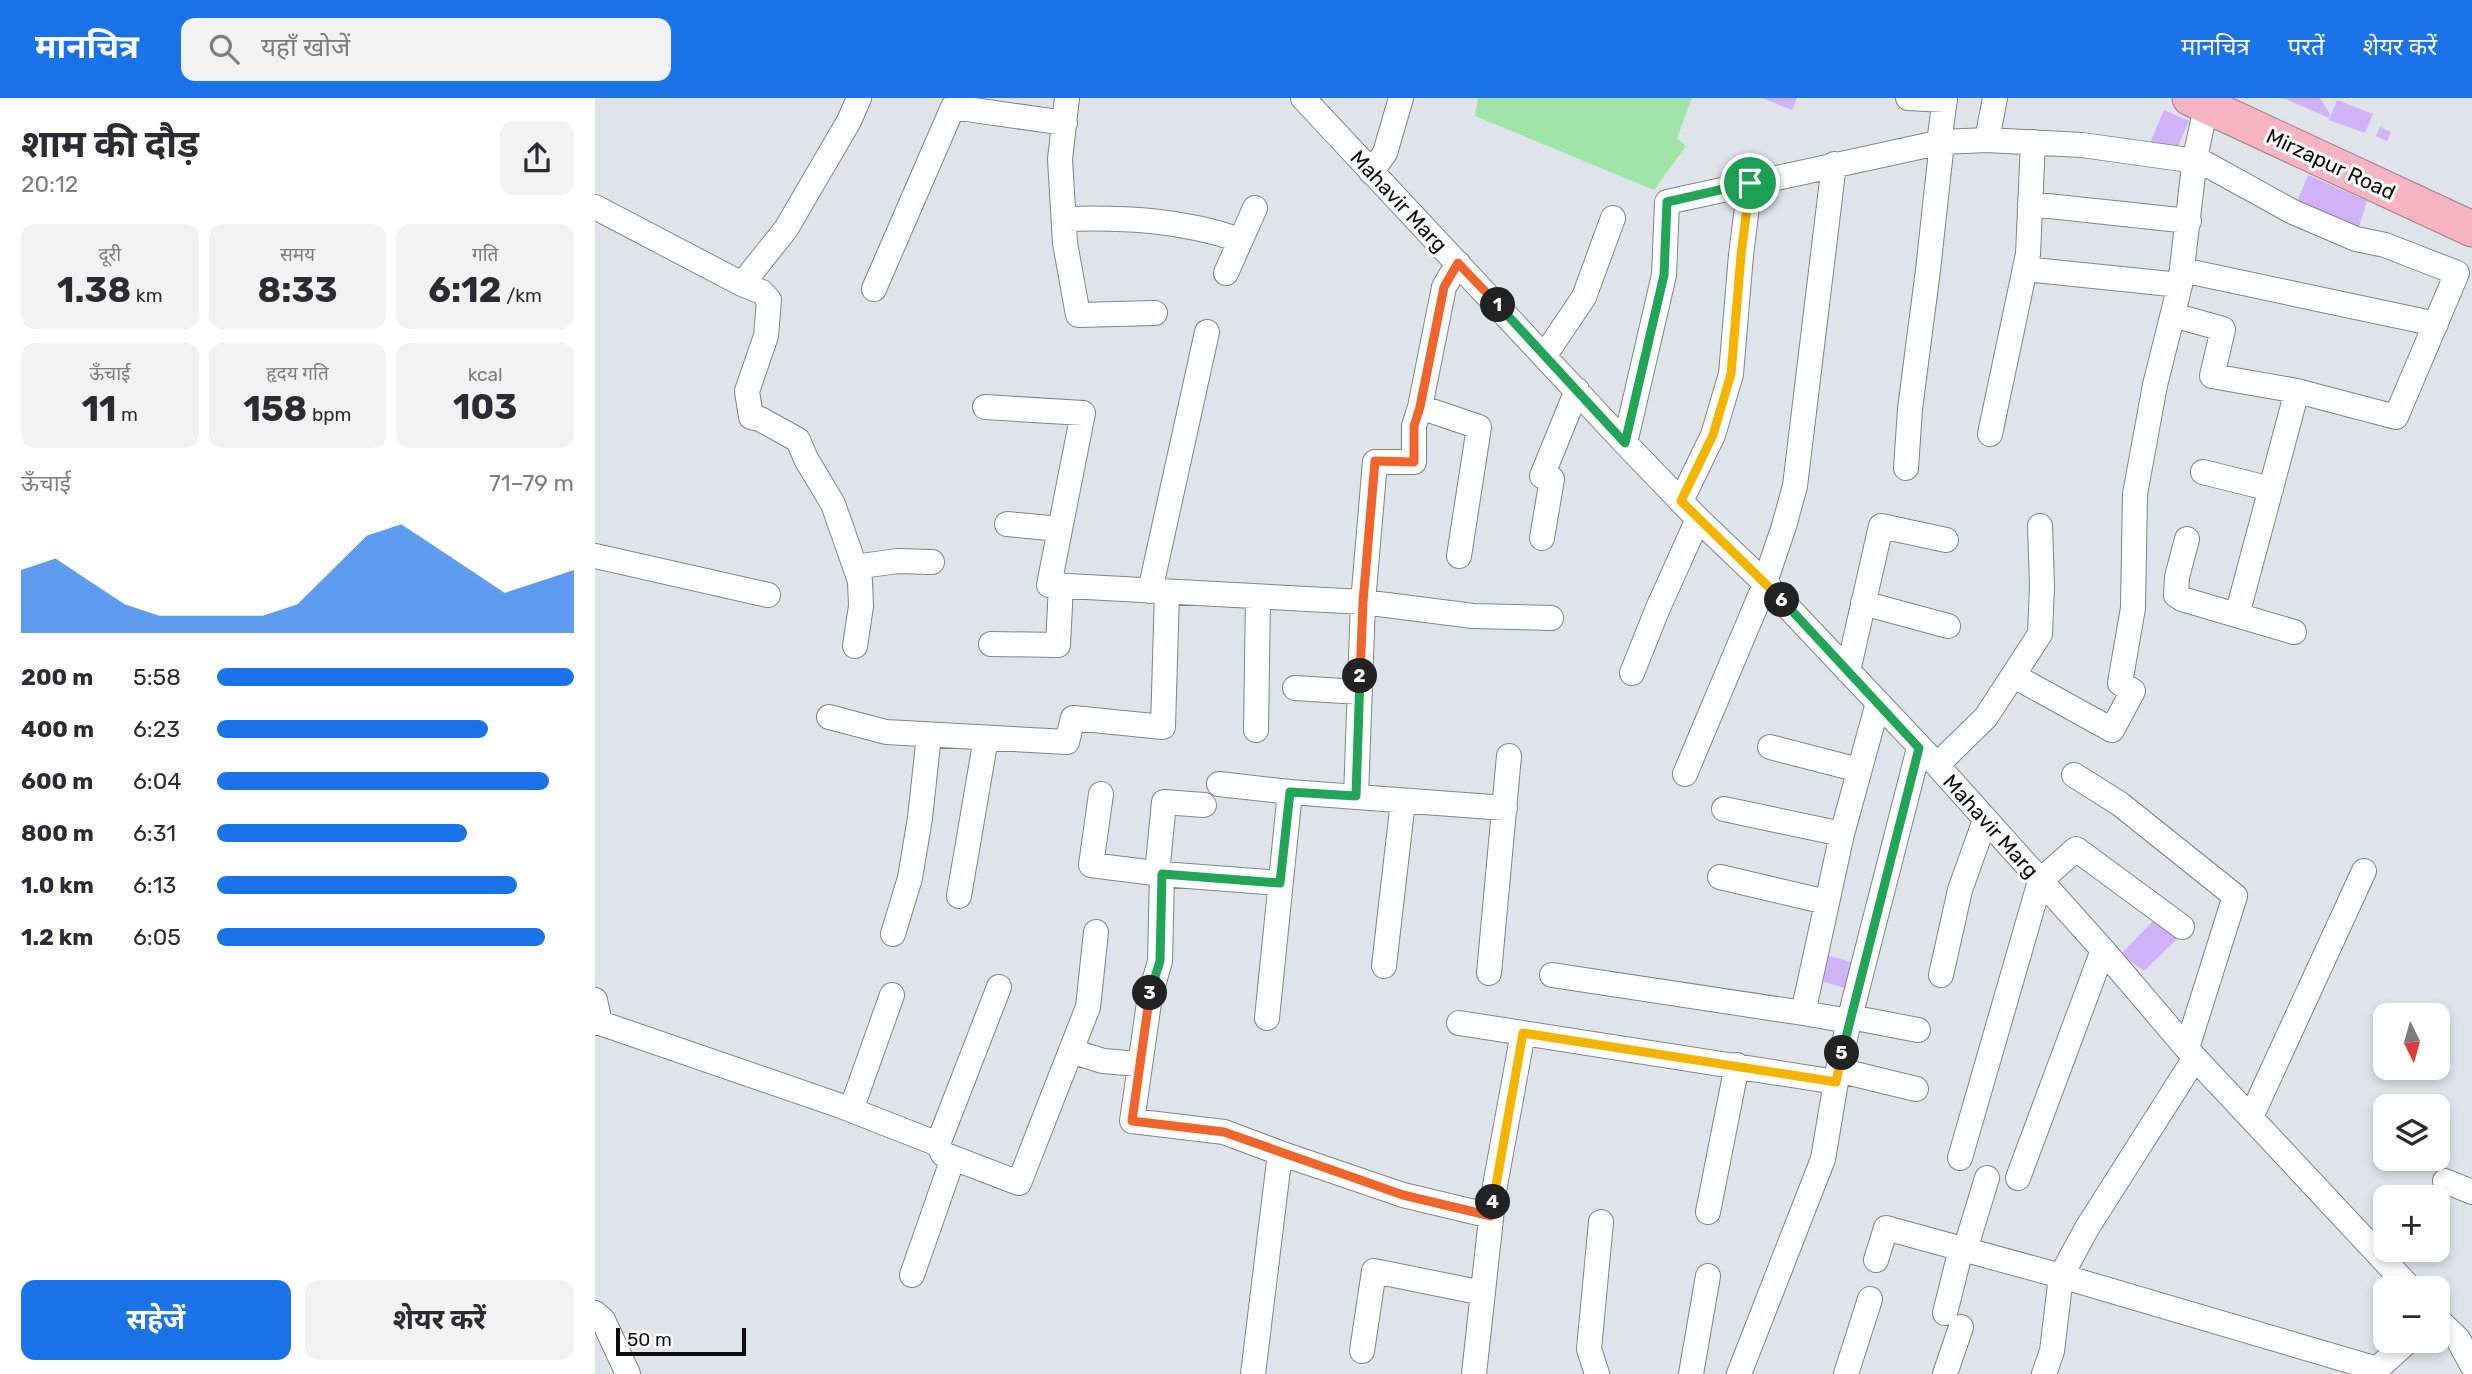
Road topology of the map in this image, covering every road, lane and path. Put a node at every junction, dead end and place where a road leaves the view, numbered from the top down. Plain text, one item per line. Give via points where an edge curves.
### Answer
1 (859, 98) edge
2 (1303, 98) edge
3 (1401, 98) edge
4 (1908, 98) edge
5 (1995, 98) edge
6 (2243, 98) edge
7 (1945, 99) edge
8 (2198, 102) edge
9 (962, 103) edge
10 (1066, 110) edge
11 (1987, 140) junction
12 (2033, 142) junction
13 (1941, 143) junction
14 (2195, 158) junction
15 (1834, 164) junction
16 (1371, 173) junction
17 (1750, 183) junction
18 (2472, 203) edge
19 (2030, 204) junction
20 (595, 207) edge
21 (1255, 208) dead end
22 (1613, 218) dead end
23 (1064, 219) junction
24 (2189, 221) junction
25 (2472, 229) edge
26 (1240, 240) junction
27 (1458, 263) junction
28 (2025, 269) junction
29 (1226, 273) dead end
30 (2181, 277) junction
31 (743, 284) junction
32 (874, 289) dead end
33 (1155, 313) dead end
34 (2172, 315) junction
35 (2436, 324) junction
36 (1207, 332) dead end
37 (1545, 355) junction
38 (1577, 390) junction
39 (2297, 391) junction
40 (985, 407) dead end
41 (1420, 407) junction
42 (1990, 434) dead end
43 (1625, 443) junction
44 (1906, 468) dead end
45 (2203, 472) dead end
46 (2271, 489) junction
47 (1681, 501) junction
48 (1699, 519) junction
49 (1007, 524) dead end
50 (2040, 526) dead end
51 (1060, 529) junction
52 (1542, 538) dead end
53 (2187, 539) dead end
54 (1946, 540) dead end
55 (595, 556) edge
56 (1458, 556) dead end
57 (932, 562) dead end
58 (855, 567) junction
59 (1766, 583) junction
60 (1061, 585) junction
61 (1159, 591) junction
62 (768, 595) dead end
63 (1258, 597) junction
64 (1363, 602) junction
65 (1863, 603) junction
66 (2237, 615) junction
67 (1551, 618) dead end
68 (1948, 626) dead end
69 (2294, 632) dead end
70 (991, 643) dead end
71 (855, 646) dead end
72 (1848, 671) junction
73 (1633, 673) dead end
74 (2014, 676) junction
75 (1295, 688) dead end
76 (1360, 692) junction
77 (1878, 703) junction
78 (829, 717) dead end
79 (1256, 730) dead end
80 (929, 735) junction
81 (986, 738) junction
82 (1770, 747) dead end
83 (1509, 756) dead end
84 (1928, 756) junction
85 (1859, 770) junction
86 (1685, 774) dead end
87 (2074, 775) dead end
88 (1219, 784) dead end
89 (1290, 792) junction
90 (1101, 794) dead end
91 (1356, 796) junction
92 (1403, 801) junction
93 (1204, 805) dead end
94 (1505, 808) junction
95 (1724, 809) dead end
96 (1985, 820) junction
97 (1842, 834) junction
98 (2364, 871) dead end
99 (1159, 874) junction
100 (1720, 877) dead end
101 (2041, 881) junction
102 (1280, 883) junction
103 (959, 896) dead end
104 (1826, 902) junction
105 (2182, 927) dead end
106 (1096, 932) dead end
107 (893, 934) dead end
108 (2103, 950) junction
109 (1384, 966) dead end
110 (1489, 973) dead end
111 (1552, 975) dead end
112 (1941, 975) dead end
113 (999, 988) dead end
114 (892, 995) dead end
115 (1803, 1013) junction
116 (597, 1015) edge
117 (1267, 1017) dead end
118 (1849, 1019) junction
119 (1459, 1023) dead end
120 (1919, 1030) dead end
121 (1523, 1033) junction
122 (1071, 1051) junction
123 (2191, 1053) junction
124 (1139, 1064) junction
125 (1737, 1065) junction
126 (1837, 1076) junction
127 (1916, 1089) dead end
128 (851, 1110) junction
129 (2251, 1117) junction
130 (946, 1151) junction
131 (1280, 1153) junction
132 (1960, 1158) dead end
133 (1987, 1178) dead end
134 (2018, 1178) dead end
135 (2445, 1181) dead end
136 (2472, 1192) edge
137 (1708, 1212) dead end
138 (1491, 1216) junction
139 (1601, 1222) dead end
140 (1963, 1249) junction
141 (1876, 1260) dead end
142 (912, 1275) dead end
143 (1708, 1276) dead end
144 (2061, 1276) junction
145 (2399, 1276) edge
146 (1483, 1293) junction
147 (1870, 1299) dead end
148 (595, 1313) edge
149 (2450, 1331) edge
150 (1362, 1352) dead end
151 (2395, 1353) edge
152 (2472, 1365) edge
153 (628, 1374) edge
154 (1253, 1374) edge
155 (1474, 1374) edge
156 (1597, 1374) edge
157 (1691, 1374) edge
158 (1739, 1374) edge
159 (1846, 1374) edge
160 (1945, 1374) edge
161 (2044, 1374) edge

1 - 31 street via 786,229
2 - 16 street, Mahavir Marg
3 - 16 street via 1385,153
4 - 7 street
5 - 11 street
6 - 18 highway, Mirzapur Road
7 - 13 street
8 - 14 street
8 - 25 highway, Mirzapur Road
9 - 10 street
9 - 32 street via 953,107
10 - 23 street via 1060,159
11 - 12 street
11 - 13 street
12 - 14 street
12 - 19 street
13 - 15 street
13 - 44 street
14 - 24 street
14 - 35 street via 2305,217 2456,273
15 - 17 street
15 - 59 street via 1795,486
16 - 27 street, Mahavir Marg
17 - 43 street via 1667,202 1664,275
17 - 47 street via 1731,374 1713,435
19 - 24 street
19 - 28 street
20 - 31 street
21 - 26 street
22 - 37 street via 1584,297
23 - 26 street via 1165,221
23 - 33 street via 1078,315
24 - 30 street
26 - 29 street
27 - 37 street, Mahavir Marg
27 - 41 street via 1444,287
28 - 30 street
28 - 42 street
30 - 34 street
30 - 35 street
31 - 58 street via 769,300 766,336 747,391 751,417 797,440 833,504
34 - 39 street via 2223,329 2212,376
34 - 74 street via 2135,494 2133,608 2120,683 2133,691 2112,730
35 - 39 street via 2396,416
36 - 61 street
37 - 38 street, Mahavir Marg
38 - 43 street, Mahavir Marg
38 - 52 street via 1542,476 1552,479
39 - 46 street
40 - 51 street via 1083,413
41 - 56 street via 1479,427
41 - 64 street via 1414,426 1414,462 1375,461
43 - 47 street, Mahavir Marg
45 - 46 street
46 - 66 street
47 - 48 street, Mahavir Marg
48 - 59 street, Mahavir Marg
48 - 73 street
49 - 51 street
50 - 74 street via 2039,634
51 - 60 street via 1049,585
53 - 66 street via 2176,595
54 - 65 street via 1881,526
55 - 62 street
57 - 58 street
58 - 71 street via 861,606
59 - 72 street, Mahavir Marg
59 - 86 street
60 - 61 street
60 - 70 street via 1058,645
61 - 63 street
61 - 81 street via 1163,727 1073,718 1067,742
63 - 64 street
63 - 79 street
64 - 67 street via 1473,616
64 - 76 street
65 - 68 street
65 - 72 street
66 - 69 street
72 - 77 street, Mahavir Marg
74 - 84 street via 1986,717
75 - 76 street
76 - 91 street
77 - 84 street, Mahavir Marg
77 - 85 street
78 - 80 street via 886,732
80 - 81 street
80 - 107 street via 910,878
81 - 103 street
82 - 85 street
83 - 94 street
84 - 96 street, Mahavir Marg
84 - 118 street
85 - 97 street
87 - 123 street via 2120,804 2235,896
88 - 89 street
89 - 91 street
89 - 102 street
90 - 99 street via 1091,865
91 - 92 street
92 - 94 street
92 - 109 street
93 - 99 street via 1164,802
94 - 110 street
95 - 97 street
96 - 101 street, Mahavir Marg
96 - 112 street via 1960,890
97 - 104 street
98 - 129 street
99 - 102 street
99 - 124 street via 1160,961
100 - 104 street
101 - 105 street via 2076,849
101 - 108 street, Mahavir Marg
101 - 132 street
102 - 117 street
104 - 115 street
106 - 122 street via 1088,1007
108 - 123 street, Mahavir Marg
108 - 134 street
111 - 115 street
113 - 130 street
114 - 128 street
115 - 118 street
116 - 128 street
118 - 120 street
118 - 126 street
119 - 121 street
121 - 125 street
121 - 138 street
122 - 124 street via 1103,1061
122 - 130 street via 1019,1183
123 - 129 street, Mahavir Marg
123 - 144 street
124 - 131 street via 1132,1121 1224,1132
125 - 126 street
125 - 137 street
126 - 127 street
126 - 158 street via 1823,1160
128 - 130 street
129 - 145 street, Mahavir Marg
130 - 142 street
131 - 138 street via 1403,1195
131 - 154 street
133 - 140 street
135 - 136 street
138 - 146 street
139 - 156 street via 1589,1349
140 - 141 street via 1886,1228
140 - 144 street
140 - 160 street
143 - 157 street
144 - 151 street via 2377,1369
144 - 161 street via 2052,1351
146 - 150 street via 1374,1271
146 - 155 street
147 - 159 street
148 - 153 street via 608,1329
149 - 152 street

